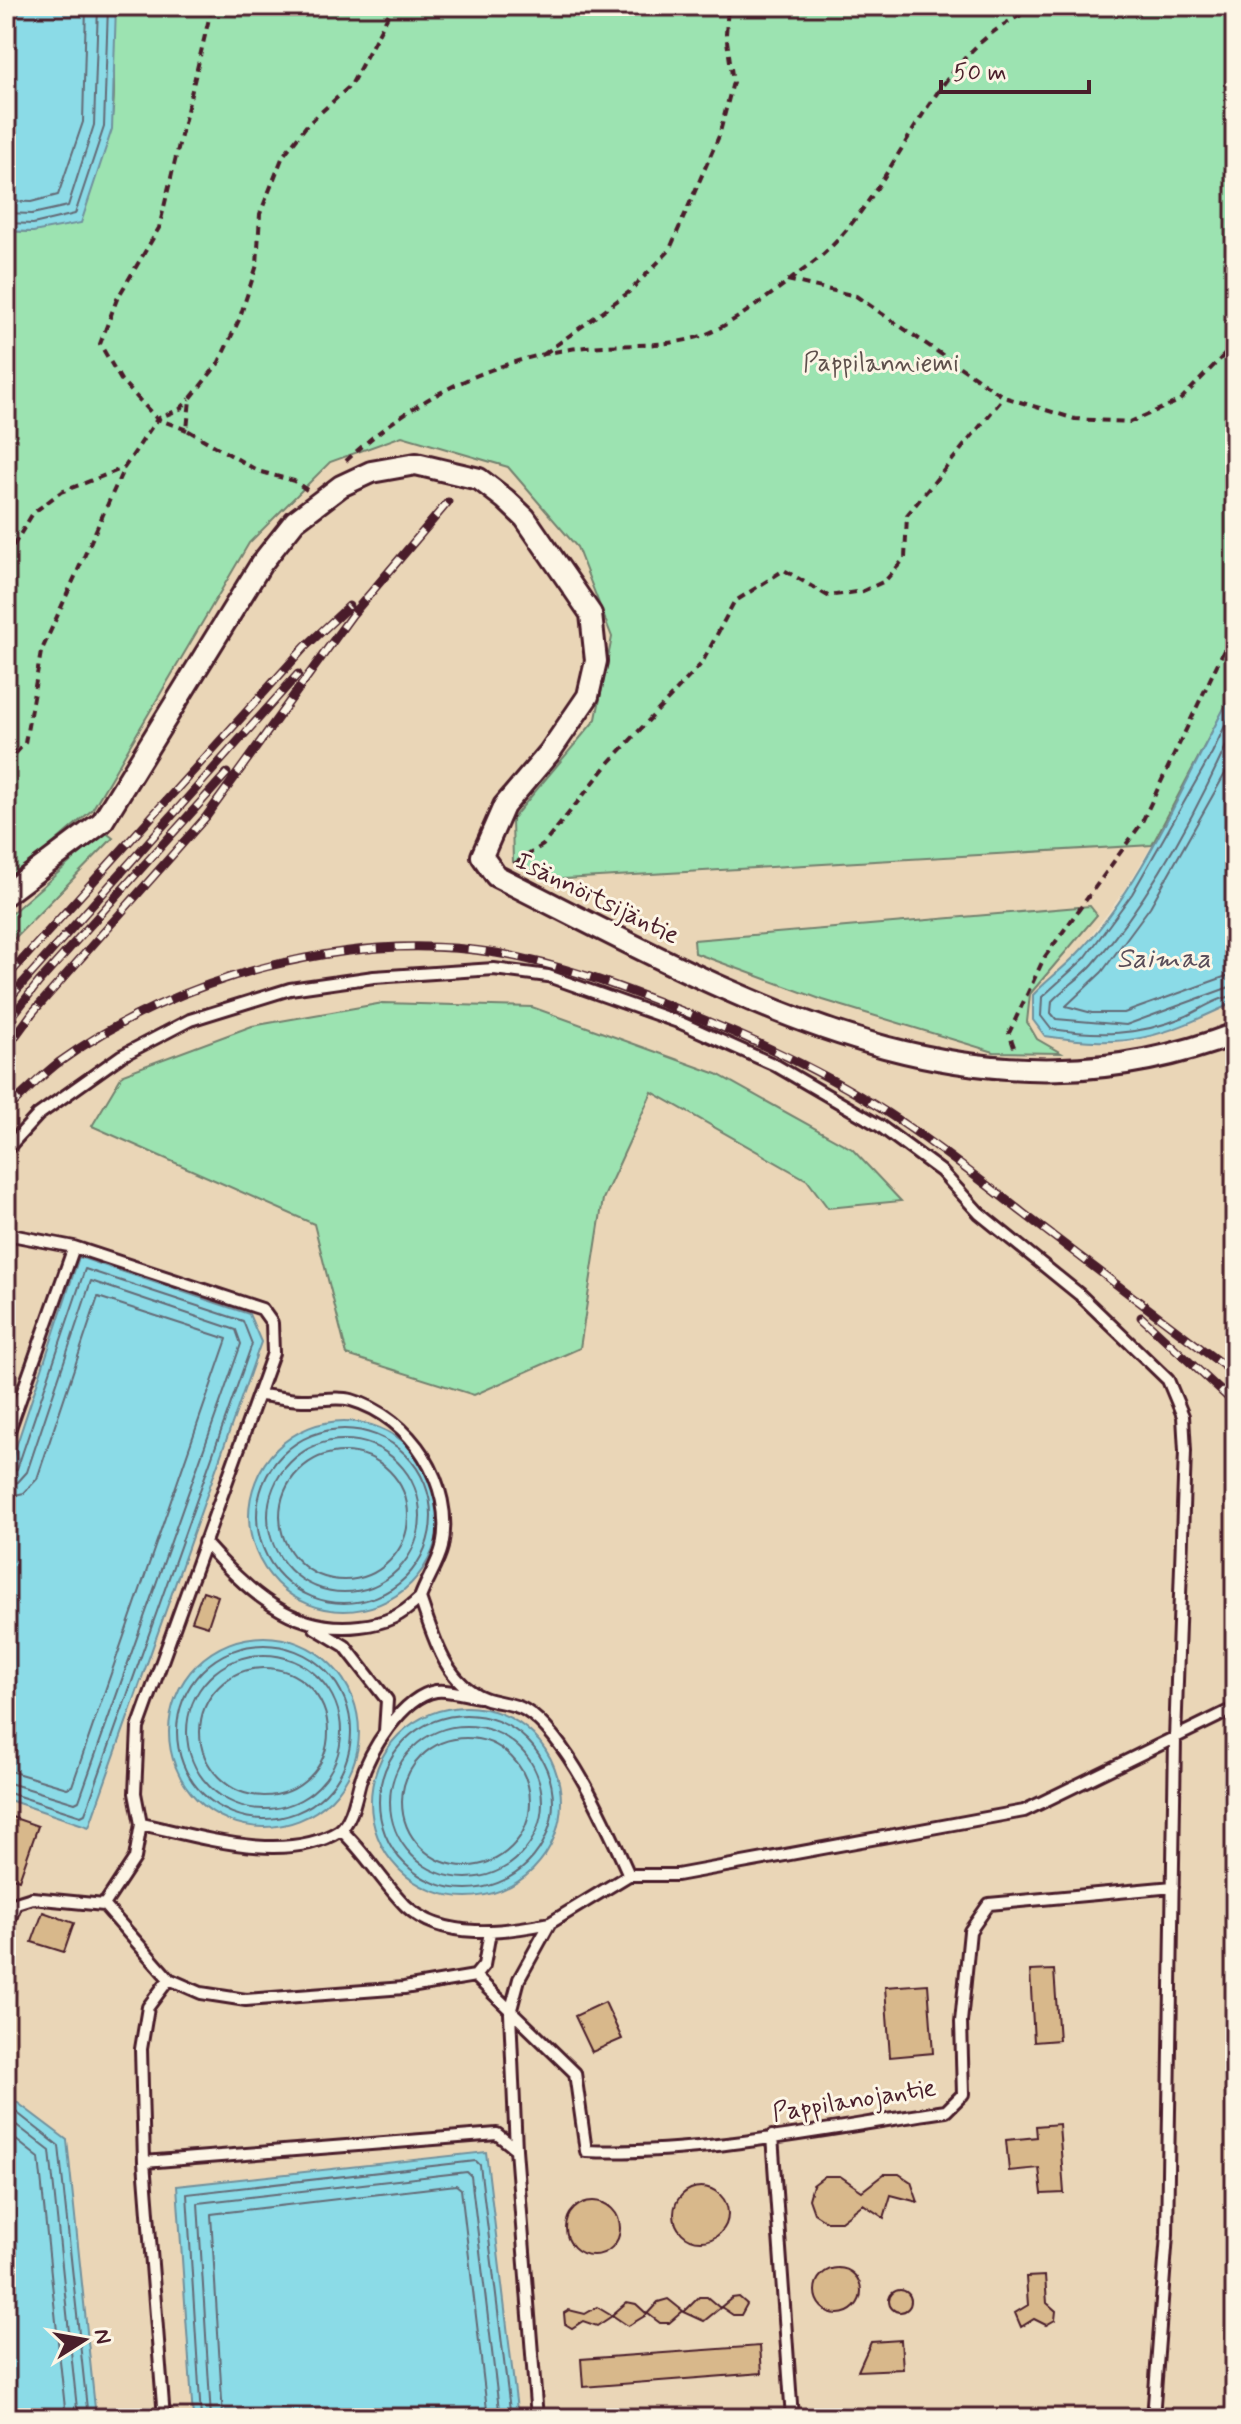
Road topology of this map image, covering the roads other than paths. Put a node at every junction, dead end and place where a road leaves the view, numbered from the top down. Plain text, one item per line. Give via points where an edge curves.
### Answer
1 (6, 894) edge
2 (1235, 1034) edge
3 (6, 1150) edge
4 (6, 1234) edge
5 (74, 1247) junction
6 (260, 1395) junction
7 (6, 1439) edge
8 (204, 1542) junction
9 (420, 1598) junction
10 (310, 1624) junction
11 (482, 1698) junction
12 (1235, 1712) edge
13 (385, 1731) junction
14 (1175, 1739) junction
15 (141, 1824) junction
16 (341, 1830) junction
17 (629, 1875) junction
18 (1173, 1887) junction
19 (6, 1894) edge
20 (16, 1903) junction
21 (104, 1905) junction
22 (550, 1923) junction
23 (6, 1929) edge
24 (490, 1932) junction
25 (475, 1976) junction
26 (169, 1979) junction
27 (510, 2013) junction
28 (772, 2136) junction
29 (516, 2149) junction
30 (144, 2162) junction
31 (164, 2418) edge
32 (537, 2418) edge
33 (792, 2418) edge
34 (1153, 2418) edge

1 - 2 street, Isännöitsijäntie via 102,822 261,564 295,521 341,486 371,472 416,464 479,479 525,518 591,614 596,661 588,696 504,806 482,856 496,876 685,969 832,1033 916,1057 1024,1072 1117,1067 1194,1050
3 - 14 lane via 38,1115 121,1056 190,1020 290,989 374,977 494,969 548,976 681,1023 775,1065 880,1126 941,1171 979,1213 1079,1294 1168,1380 1183,1416 1185,1451
4 - 5 lane
5 - 6 lane via 262,1309 272,1323 273,1353
5 - 7 lane
6 - 8 lane
6 - 9 lane via 348,1399 384,1413 407,1436 436,1475 444,1516 442,1550
8 - 10 lane via 238,1580 275,1609
8 - 15 lane via 138,1728 135,1793
9 - 10 lane via 400,1617 372,1625 343,1629
9 - 11 lane via 454,1675
10 - 13 lane via 345,1646 373,1679 387,1700
11 - 13 lane via 436,1691 410,1706
11 - 17 lane via 525,1709 556,1739
12 - 14 lane
13 - 16 lane via 365,1765
14 - 17 lane via 1024,1811 677,1875
14 - 18 lane
15 - 16 lane via 238,1845 279,1846
15 - 21 lane via 135,1858
16 - 24 lane via 408,1908 438,1923
17 - 22 lane
18 - 28 lane, Pappilanojantie via 989,1904 970,1931 961,2022 963,2094 946,2111
18 - 34 lane via 1167,2235
19 - 20 lane
20 - 21 lane via 32,1898
20 - 23 lane
21 - 26 lane
22 - 24 lane
22 - 27 lane via 519,1979
24 - 25 lane via 484,1965
25 - 26 lane via 404,1988 246,2000 201,1993
25 - 27 lane, Pappilanojantie
26 - 30 lane via 148,2007 141,2049
27 - 28 lane, Pappilanojantie via 575,2073 586,2151 624,2153
27 - 29 lane
28 - 33 lane
29 - 30 lane via 497,2134
29 - 32 lane
30 - 31 lane

